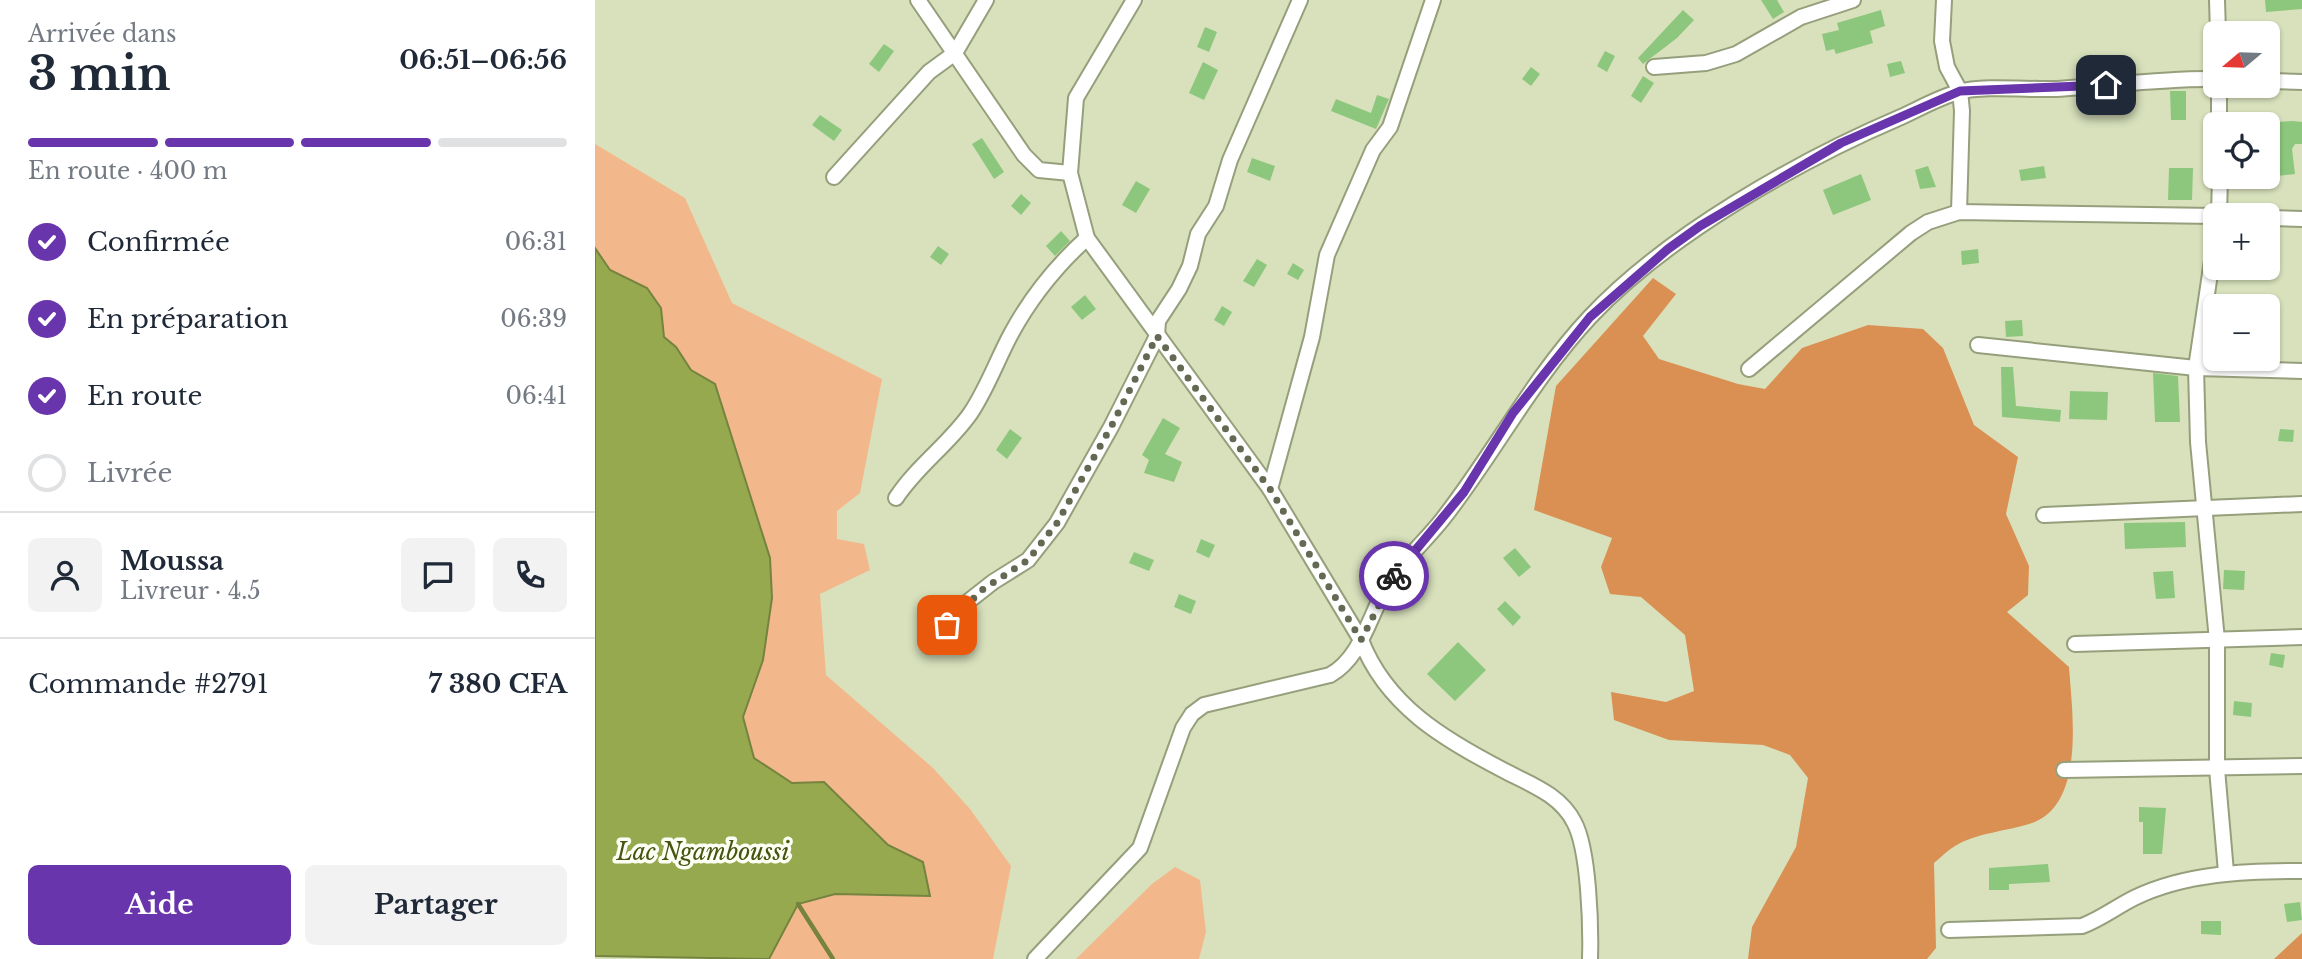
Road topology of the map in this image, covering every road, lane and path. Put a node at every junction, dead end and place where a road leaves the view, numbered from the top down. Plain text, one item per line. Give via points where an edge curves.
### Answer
1 (918, 0) edge
2 (986, 0) edge
3 (1134, 0) edge
4 (1300, 0) edge
5 (1433, 0) edge
6 (1853, 0) edge
7 (1944, 0) edge
8 (2217, 0) edge
9 (2218, 21) edge
10 (955, 53) junction
11 (1654, 67) dead end
12 (2203, 80) edge
13 (2280, 81) edge
14 (2302, 82) edge
15 (1960, 91) junction
16 (1070, 173) junction
17 (834, 177) dead end
18 (1959, 212) junction
19 (2203, 216) edge
20 (2280, 218) edge
21 (2302, 219) edge
22 (1087, 237) junction
23 (2209, 280) edge
24 (1157, 336) junction
25 (1978, 345) dead end
26 (2196, 368) junction
27 (1749, 369) dead end
28 (2302, 372) edge
29 (1270, 489) junction
30 (896, 498) dead end
31 (2302, 504) edge
32 (2205, 507) junction
33 (2044, 515) dead end
34 (2302, 637) edge
35 (2217, 639) junction
36 (1361, 640) junction
37 (2075, 644) dead end
38 (929, 646) dead end
39 (2302, 766) edge
40 (2217, 769) junction
41 (2064, 770) dead end
42 (2302, 871) edge
43 (2226, 872) junction
44 (1949, 930) dead end
45 (1035, 959) edge
46 (1590, 959) edge

1 - 10 street
2 - 10 street
3 - 16 street via 1076,98
4 - 24 street via 1230,160 1216,206 1198,234 1179,289 1159,320
5 - 29 street via 1390,127 1373,150 1327,255 1312,338
6 - 11 street via 1801,17 1736,54 1706,63
7 - 15 street via 1942,41 1947,67
8 - 9 street
10 - 16 street via 1024,155 1039,170
10 - 17 street via 929,72
12 - 15 street
13 - 14 street
15 - 18 street
15 - 36 street via 1841,143 1700,226 1608,300 1546,370 1464,492 1397,571
16 - 22 street
18 - 19 street
18 - 27 street via 1911,233
20 - 21 street
22 - 24 street
22 - 30 street via 1045,281 1027,308 970,414
23 - 26 street
24 - 29 street
24 - 38 street via 1057,523 1028,560 973,597
25 - 26 street
26 - 28 street
26 - 32 street
29 - 36 street
31 - 32 street
32 - 33 street
32 - 35 street
34 - 35 street
35 - 37 street
35 - 40 street
36 - 45 street via 1341,669 1330,675 1205,705 1192,714 1140,848
36 - 46 street via 1377,674 1423,722 1563,805 1576,824 1584,856
39 - 40 street
40 - 41 street
40 - 43 street
42 - 43 street
43 - 44 street via 2134,898 2082,926

